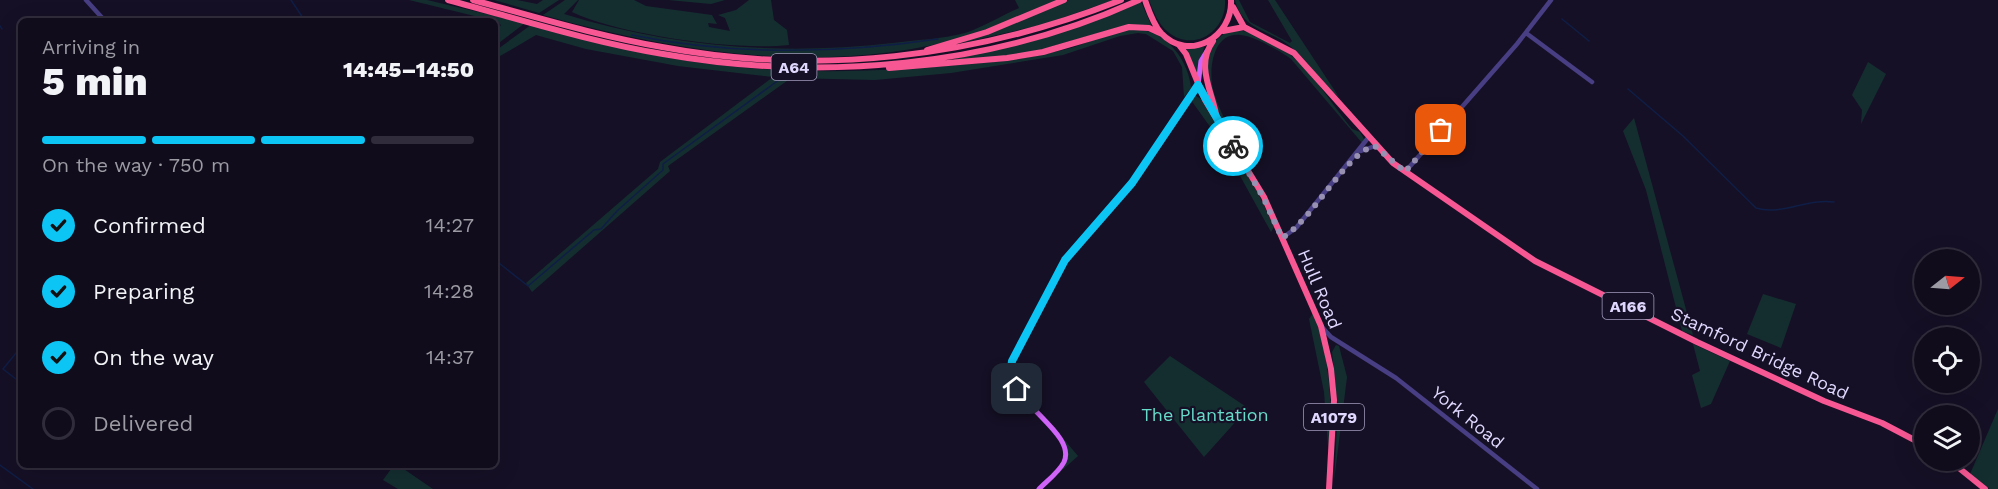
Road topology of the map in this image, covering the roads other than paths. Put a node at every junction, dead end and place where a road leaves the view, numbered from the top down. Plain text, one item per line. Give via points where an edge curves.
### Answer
1 (86, 0) edge
2 (448, 0) edge
3 (473, 0) edge
4 (1064, 0) edge
5 (1121, 0) edge
6 (1139, 0) edge
7 (1145, 0) edge
8 (1551, 0) edge
9 (1231, 1) edge
10 (102, 18) edge
11 (1244, 27) junction
12 (1223, 31) junction
13 (1526, 33) junction
14 (1162, 34) junction
15 (1215, 38) junction
16 (1179, 45) junction
17 (1207, 50) junction
18 (918, 54) junction
19 (870, 66) junction
20 (1592, 82) dead end
21 (1198, 85) junction
22 (1216, 117) junction
23 (1368, 138) junction
24 (1375, 146) junction
25 (1359, 152) junction
26 (1405, 172) junction
27 (1282, 238) junction
28 (1321, 326) junction
29 (1341, 344) junction
30 (1327, 345) junction
31 (1914, 440) edge
32 (1963, 471) edge
33 (1039, 489) edge
34 (1329, 489) edge
35 (1537, 489) edge
36 (1985, 489) edge

1 - 10 street
2 - 19 highway, A64 via 671,56 764,66
3 - 18 highway, A64 via 619,39 709,55 819,61
4 - 18 highway via 987,32
5 - 18 highway, A64 via 1036,29
6 - 19 highway, A64 via 1006,45
7 - 14 highway
8 - 13 street
9 - 11 highway
9 - 12 highway
11 - 12 highway
11 - 23 highway, Stamford Bridge Road / A166 via 1297,55
12 - 15 highway
13 - 20 street
13 - 26 street
14 - 16 highway
14 - 19 highway via 1149,28 1129,27 1016,57 890,68
15 - 16 highway via 1200,45
15 - 17 highway
16 - 21 highway, Hull Road / A1079
17 - 21 main road via 1201,61
17 - 22 highway, Hull Road / A1079 via 1204,70
21 - 22 highway, Hull Road / A1079
21 - 33 main road via 1132,183 1065,260 1012,361 1009,373 1014,384 1065,450 1063,463
22 - 27 highway, Hull Road / A1079
23 - 24 highway, Stamford Bridge Road / A166
23 - 25 street
24 - 25 street
24 - 26 highway, Stamford Bridge Road / A166
25 - 27 street via 1296,228
26 - 31 highway, Stamford Bridge Road / A166 via 1535,261 1696,342
27 - 28 highway, Hull Road / A1079
28 - 29 street, York Road
28 - 30 highway, Hull Road / A1079
29 - 30 street
29 - 35 street, York Road via 1381,367
30 - 34 highway, Hull Road / A1079 via 1335,416
32 - 36 highway

